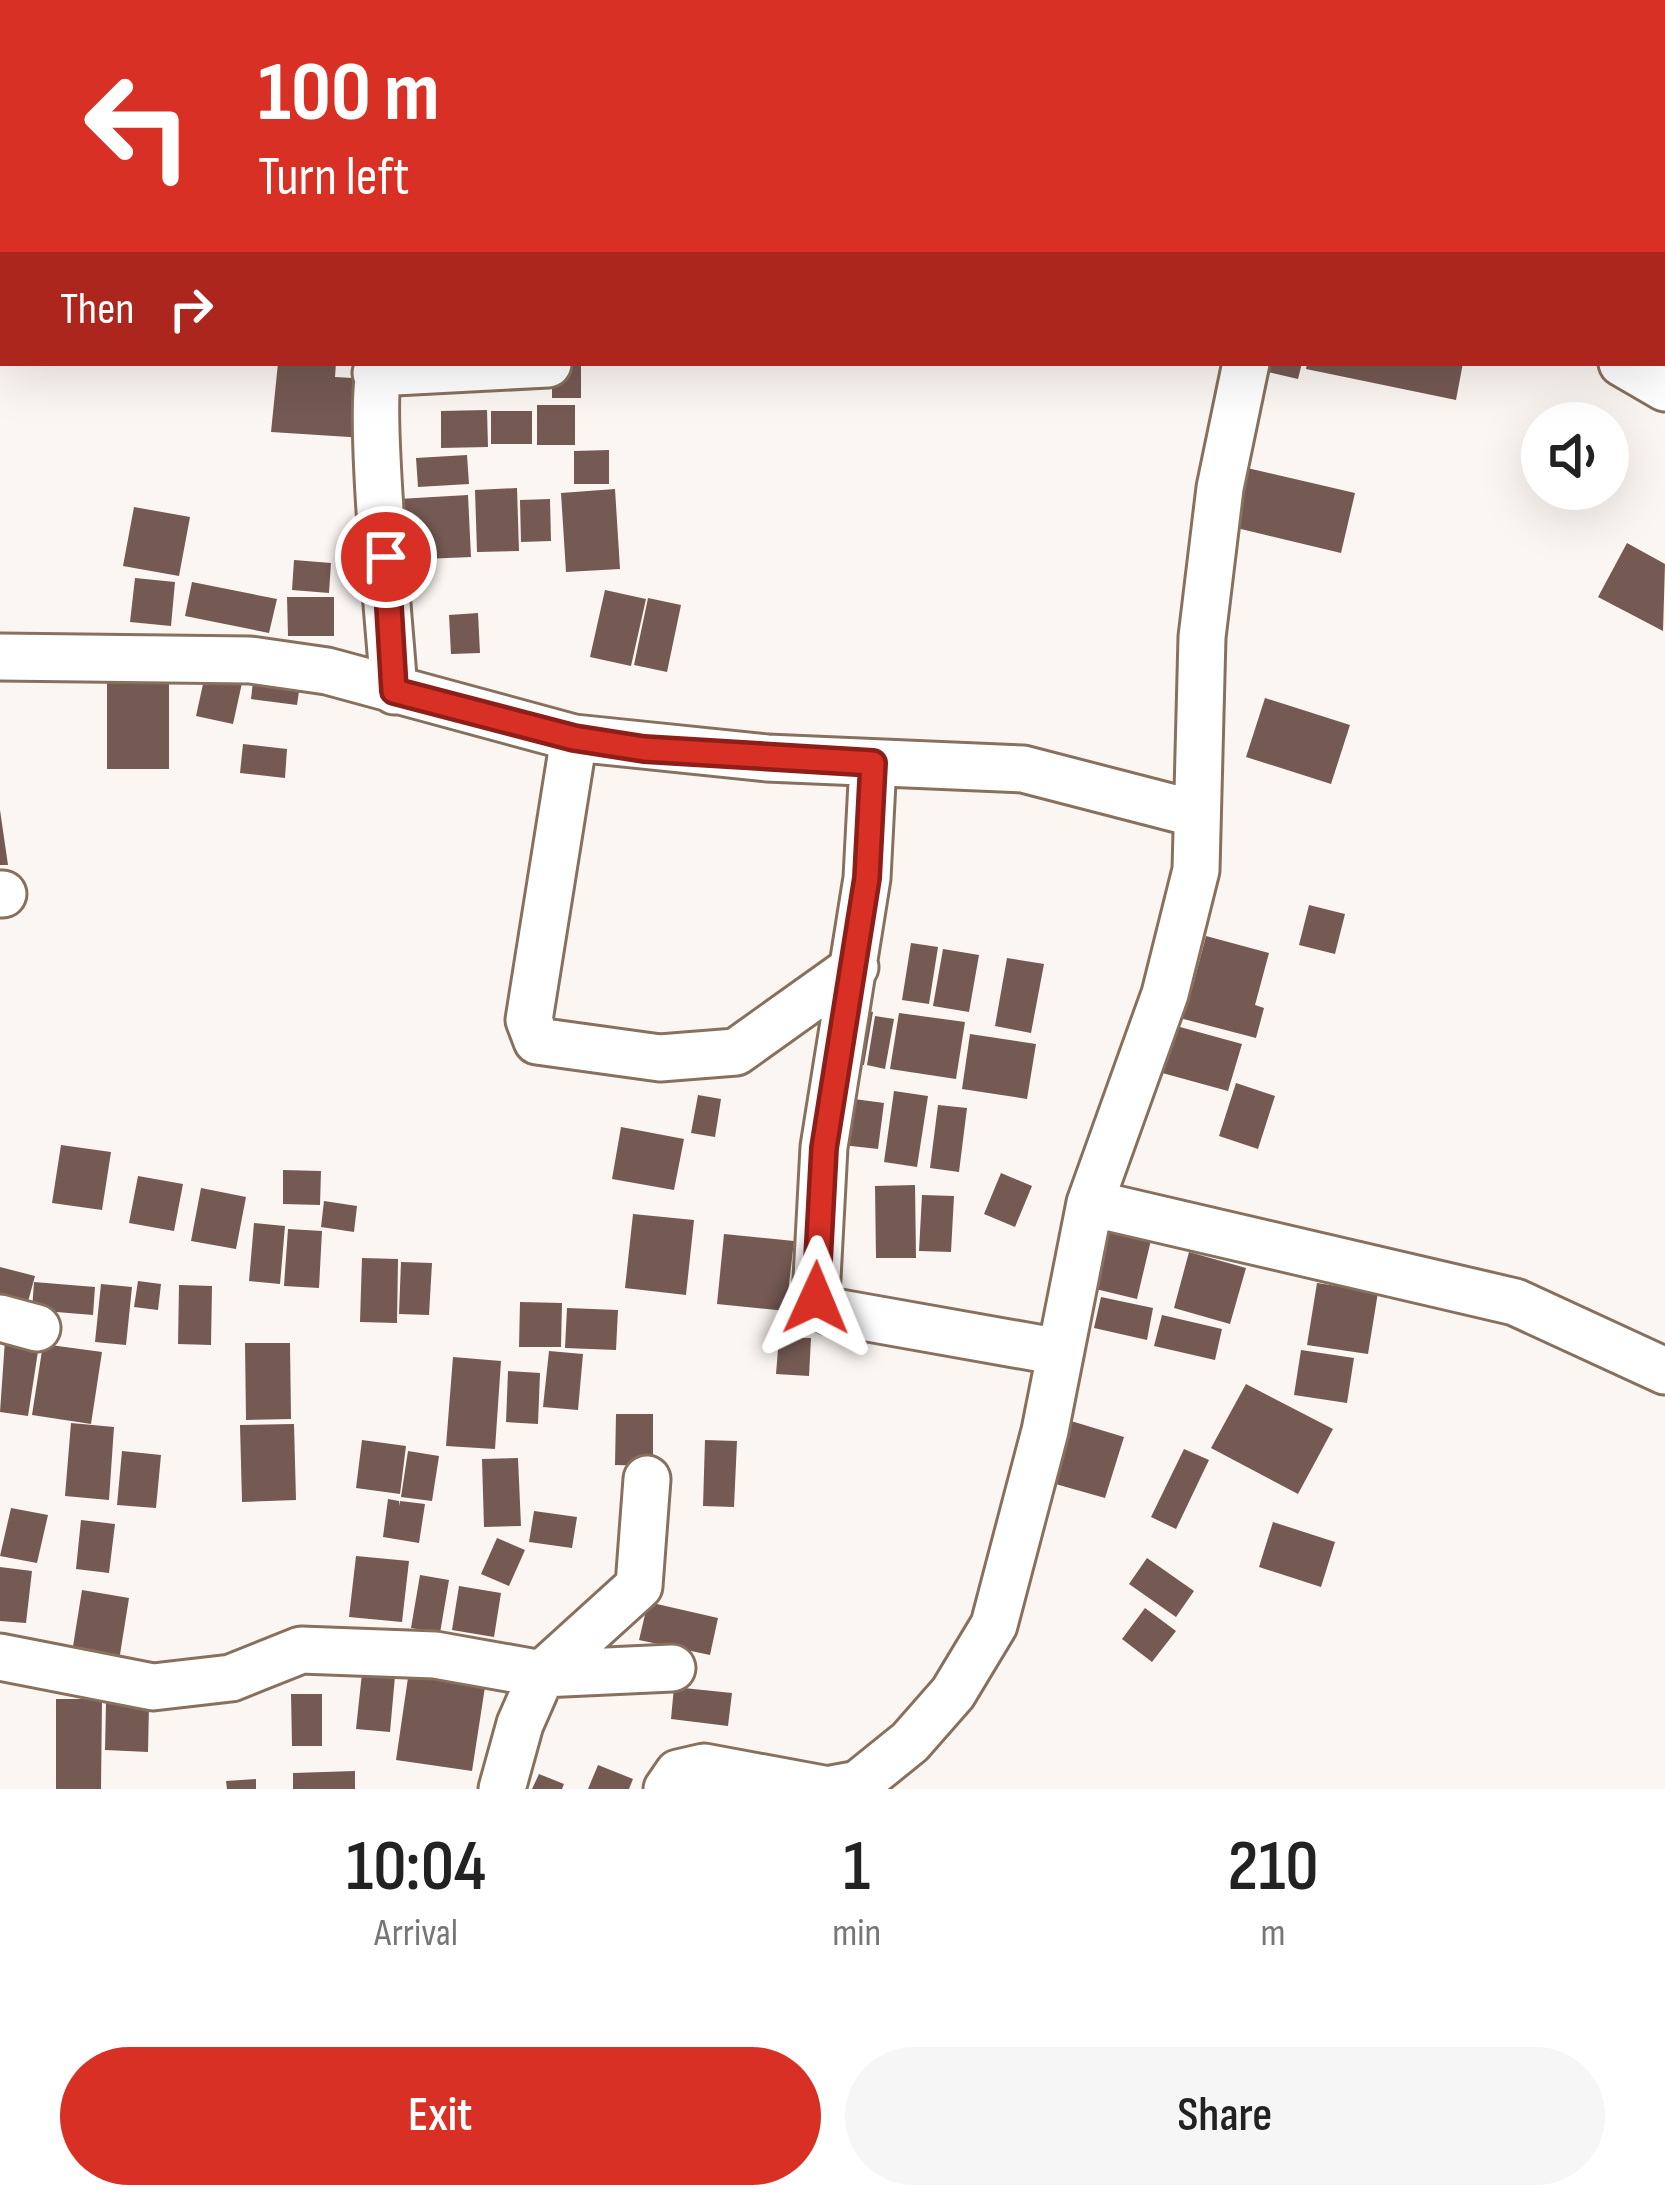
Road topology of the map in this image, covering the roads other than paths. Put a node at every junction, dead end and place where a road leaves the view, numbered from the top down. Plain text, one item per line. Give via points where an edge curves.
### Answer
1 (464, 366) edge
2 (1245, 366) edge
3 (1627, 366) edge
4 (379, 368) edge
5 (1665, 388) edge
6 (0, 657) edge
7 (394, 691) junction
8 (574, 738) junction
9 (873, 763) junction
10 (1196, 814) junction
11 (855, 967) junction
12 (1090, 1203) junction
13 (1060, 1352) junction
14 (1665, 1371) edge
15 (646, 1479) dead end
16 (0, 1658) edge
17 (672, 1668) dead end
18 (542, 1674) junction
19 (502, 1789) edge
20 (667, 1789) edge
21 (827, 1789) edge

1 - 4 street
2 - 10 street via 1209,562
3 - 5 street
4 - 7 street
6 - 7 street via 250,660
7 - 8 street
8 - 9 street
8 - 11 street via 529,1020 537,1041 660,1058 736,1052
9 - 10 street via 1023,770
9 - 11 street
10 - 12 street via 1196,870 1177,950
11 - 13 street via 824,1148 820,1306
12 - 13 street
12 - 14 street via 1515,1301
13 - 21 street via 994,1625 953,1693 910,1742 858,1784
15 - 18 street via 637,1590
16 - 18 street via 152,1687 231,1678 301,1650 435,1655
17 - 18 street
18 - 19 street
20 - 21 street via 678,1773 704,1767

